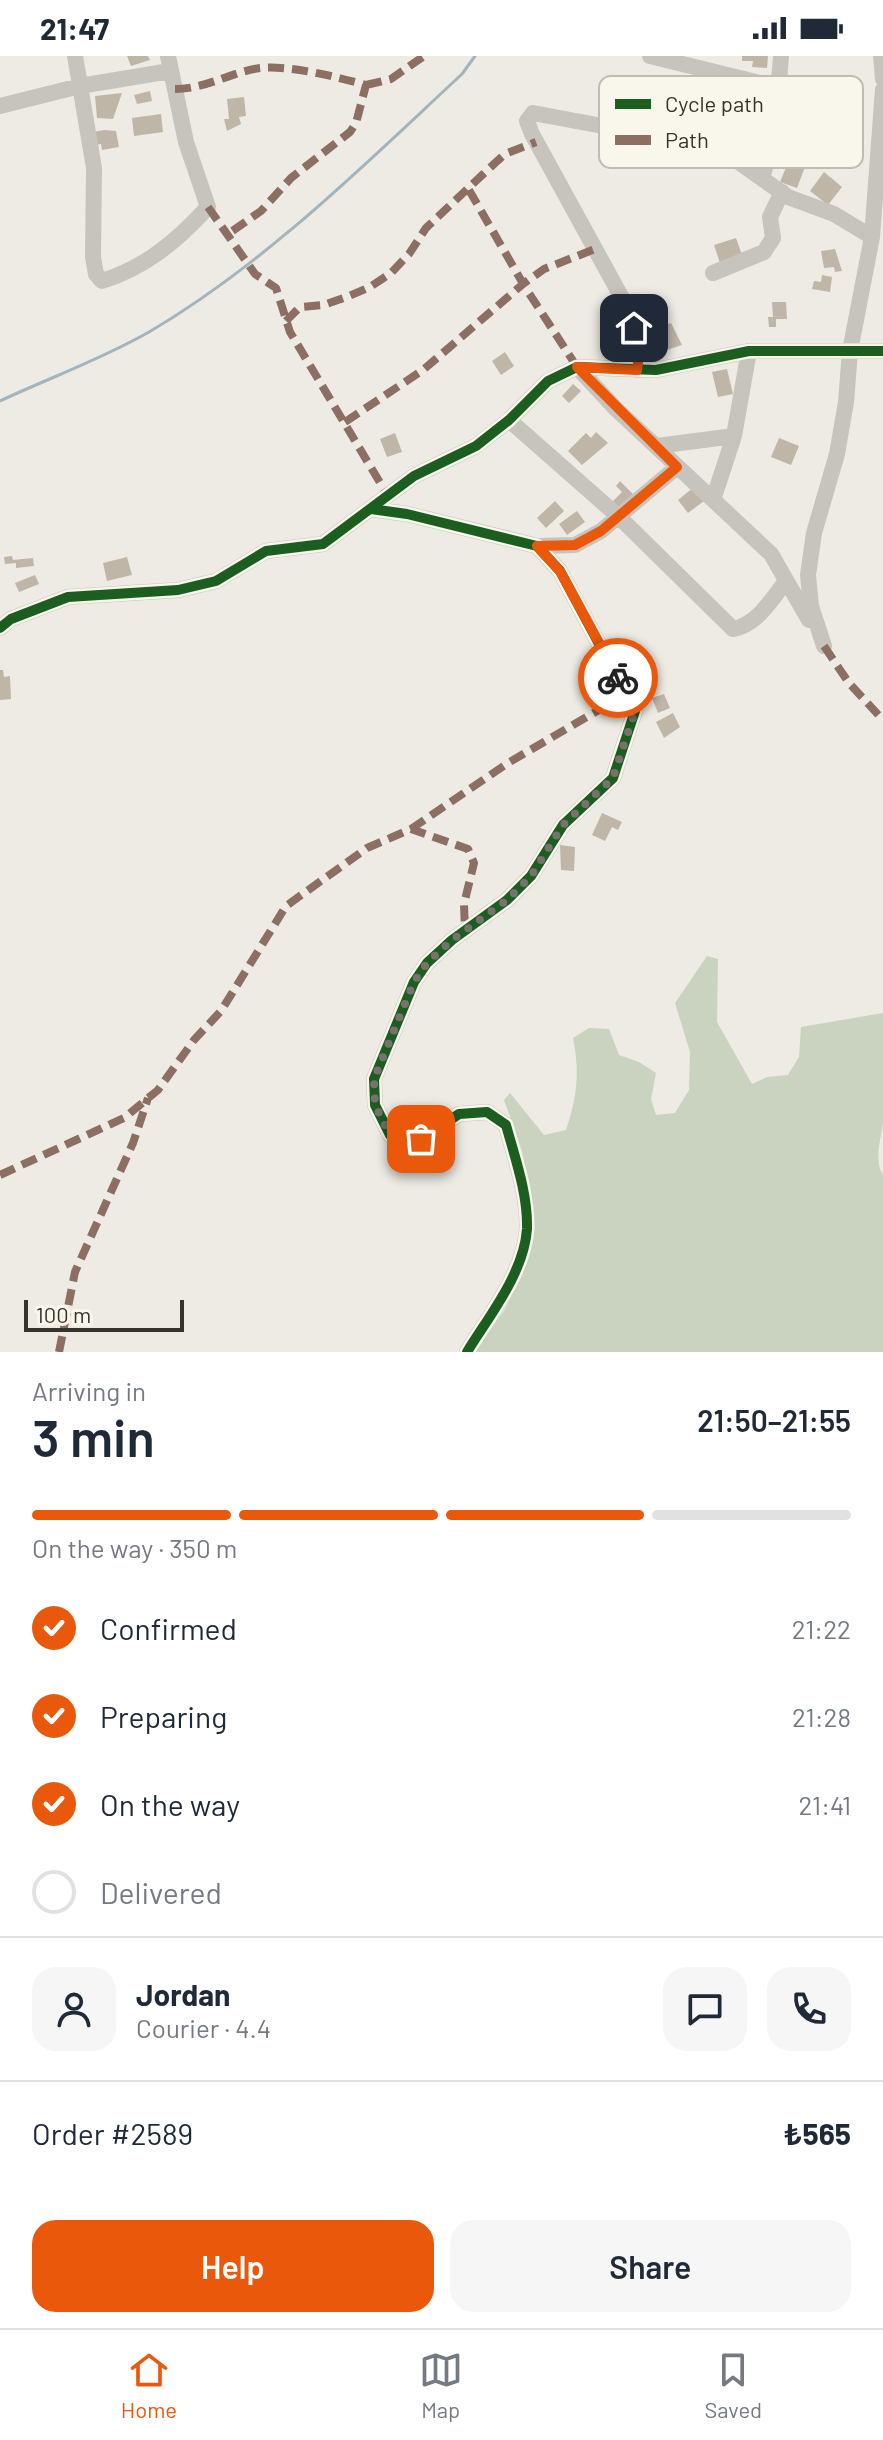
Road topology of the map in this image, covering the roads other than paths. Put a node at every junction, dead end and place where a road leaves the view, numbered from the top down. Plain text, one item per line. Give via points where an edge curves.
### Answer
1 (75, 56) edge
2 (650, 56) edge
3 (781, 56) edge
4 (881, 56) edge
5 (169, 64) edge
6 (731, 76) edge
7 (780, 76) edge
8 (883, 79) edge
9 (80, 86) junction
10 (883, 89) edge
11 (1, 100) edge
12 (599, 125) edge
13 (747, 168) edge
14 (765, 168) edge
15 (762, 179) junction
16 (782, 192) junction
17 (872, 237) junction
18 (713, 273) dead end
19 (749, 351) junction
20 (850, 351) junction
21 (883, 351) edge
22 (577, 367) junction
23 (637, 370) junction
24 (509, 420) junction
25 (734, 436) junction
26 (657, 446) junction
27 (677, 467) junction
28 (713, 500) junction
29 (371, 509) junction
30 (618, 516) junction
31 (537, 546) junction
32 (786, 581) junction
33 (0, 628) edge
34 (467, 1352) edge

1 - 9 street
2 - 6 street
3 - 7 street
4 - 8 street
5 - 9 street
5 - 9 street via 186,142 208,207 168,247 102,281 93,257 94,168
9 - 11 street
10 - 17 street
12 - 23 street via 539,114 527,121 628,309 640,347
13 - 15 street
14 - 15 street
15 - 16 street
16 - 17 street
16 - 18 street via 770,217 773,238 764,252
17 - 20 street
19 - 20 street
19 - 23 street
19 - 25 street
20 - 21 street
20 - 32 street via 837,454 808,575 824,646
22 - 23 street
22 - 24 street via 548,381
22 - 26 street
24 - 29 street via 476,446 414,476
24 - 30 street
25 - 26 street
25 - 28 street
26 - 27 street
27 - 28 street
27 - 30 street
28 - 32 street via 771,554
29 - 31 street
29 - 33 street via 323,544 266,551 216,581 178,590 68,597
30 - 31 street via 575,545
30 - 32 street via 733,629 761,612
31 - 34 street via 560,571 635,711 613,778 563,825 531,876 507,900 427,963 374,1079 375,1105 390,1135 402,1140 421,1139 459,1114 487,1112 506,1125 521,1179 527,1230 516,1269

